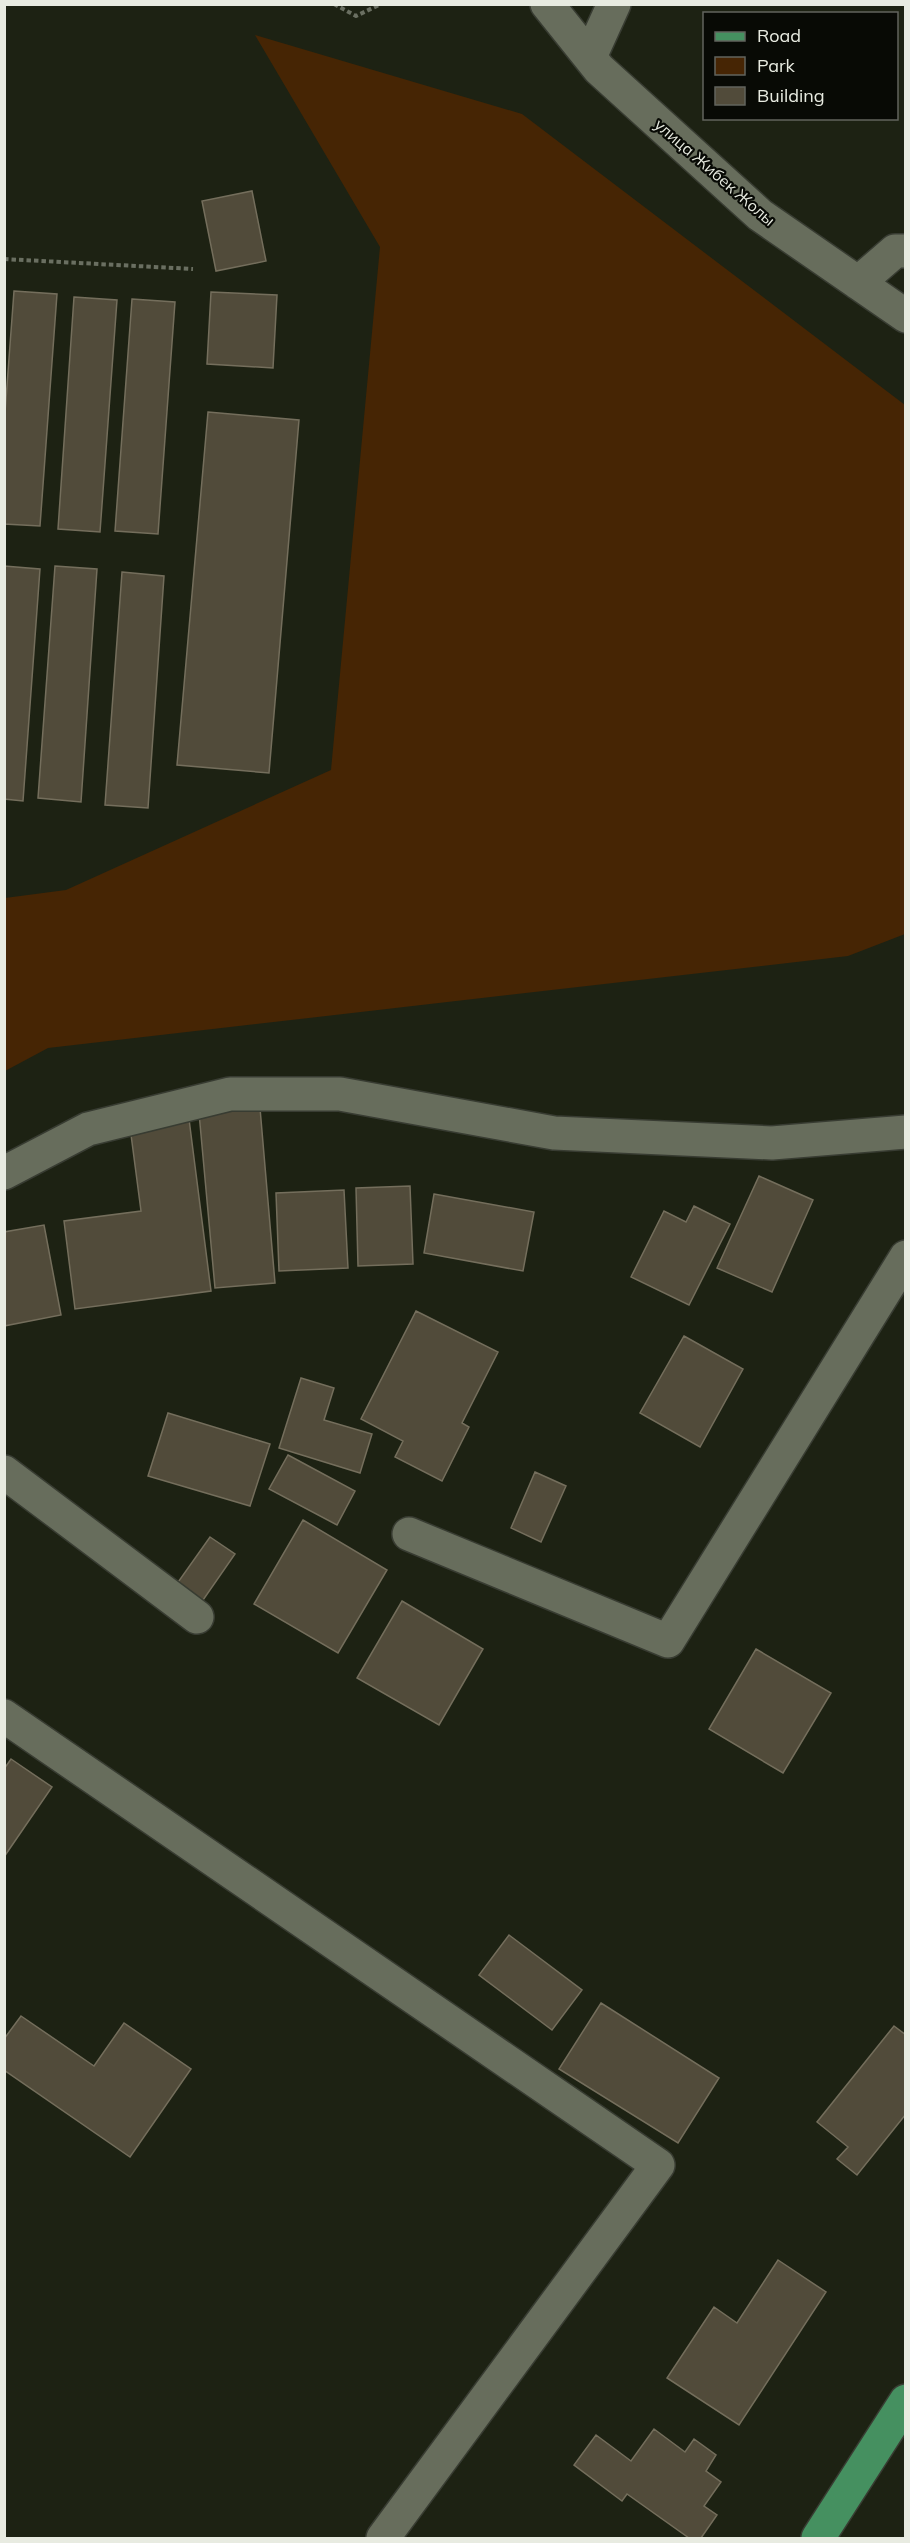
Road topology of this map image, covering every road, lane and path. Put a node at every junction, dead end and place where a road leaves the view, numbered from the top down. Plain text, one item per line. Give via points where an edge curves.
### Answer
1 (334, 4) edge
2 (381, 4) edge
3 (547, 4) edge
4 (614, 4) edge
5 (590, 57) junction
6 (906, 251) edge
7 (4, 259) edge
8 (192, 269) dead end
9 (858, 283) junction
10 (906, 316) edge
11 (906, 1132) edge
12 (4, 1173) edge
13 (906, 1257) edge
14 (4, 1472) edge
15 (409, 1533) dead end
16 (197, 1617) dead end
17 (4, 1716) edge
18 (906, 2401) edge
19 (382, 2538) edge
20 (818, 2538) edge

1 - 2 path via 356,16
3 - 5 street, улица Жибек Жолы
4 - 5 street
5 - 9 street, улица Жибек Жолы via 760,215
6 - 9 street via 895,251
7 - 8 path
9 - 10 street, улица Жибек Жолы
11 - 12 street via 772,1143 554,1133 340,1094 230,1094 88,1129
13 - 15 street via 668,1641
14 - 16 street
17 - 19 street via 658,2165
18 - 20 main road

